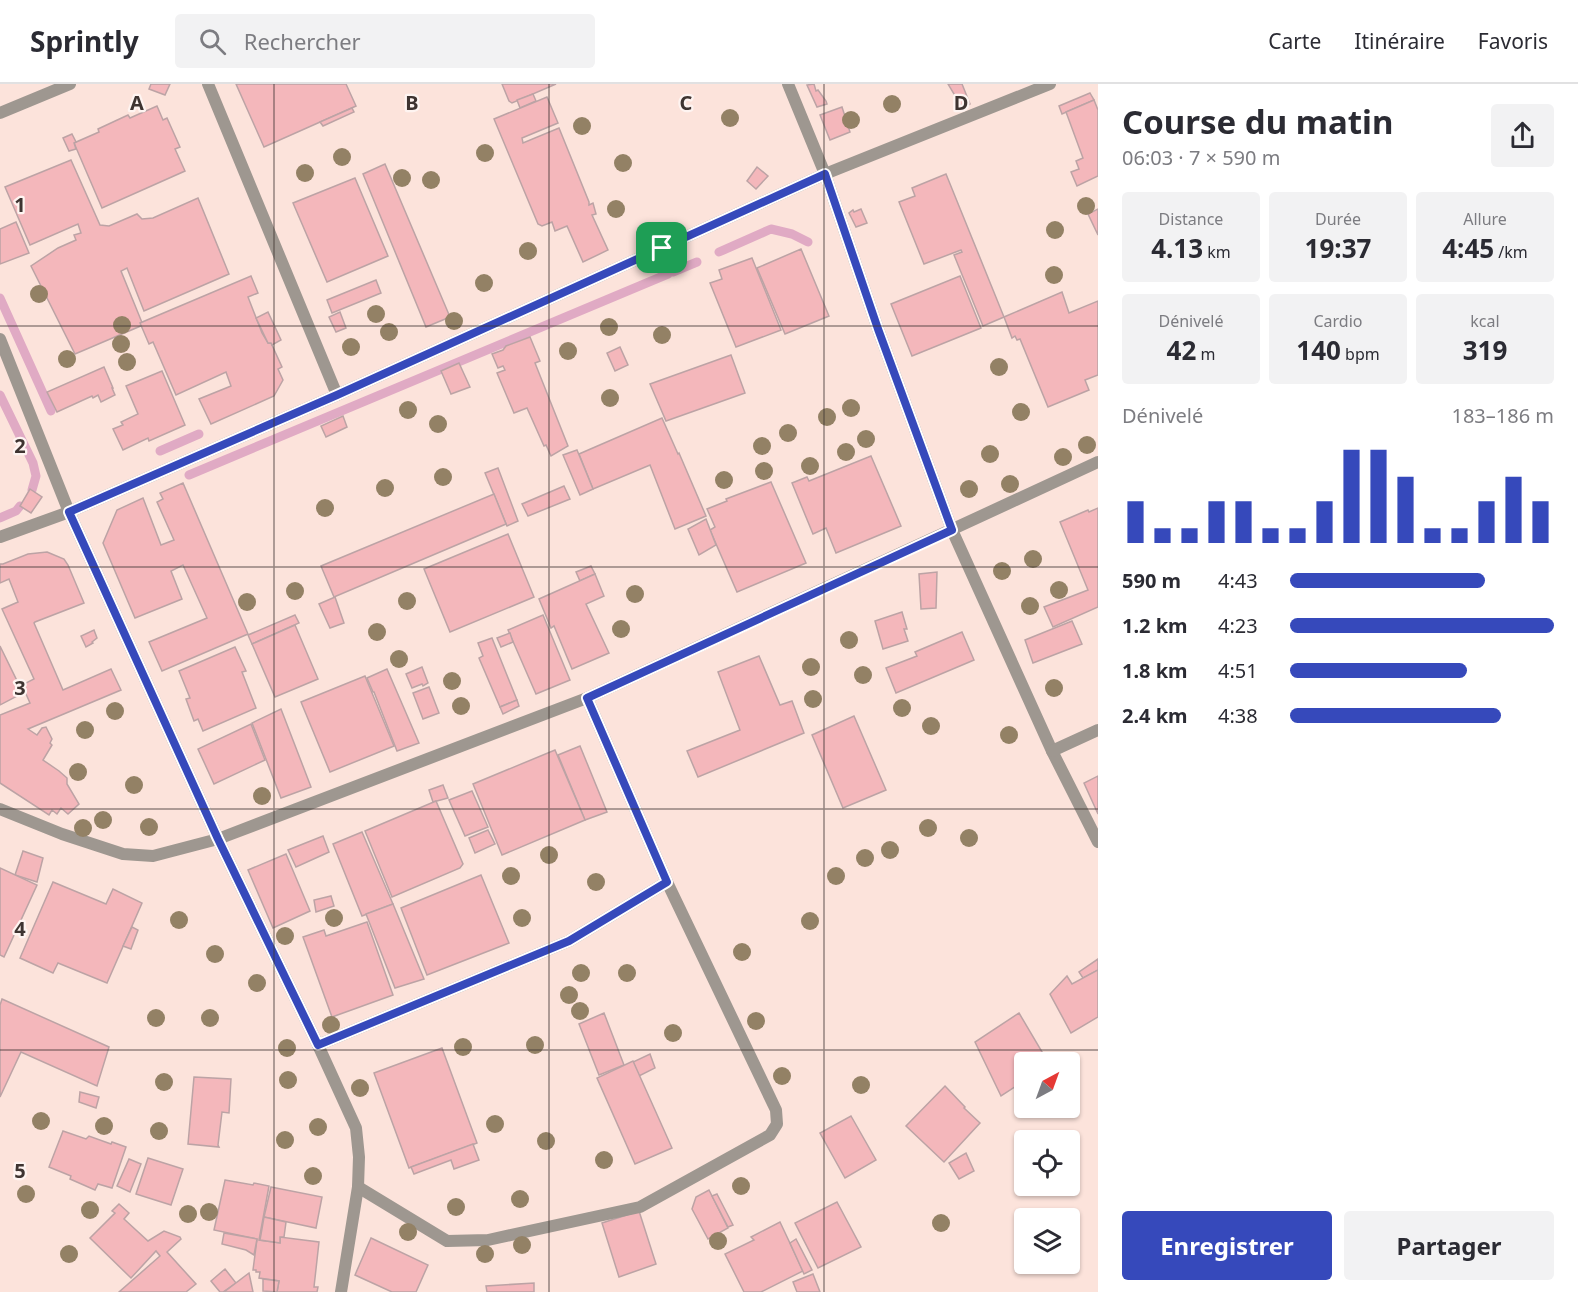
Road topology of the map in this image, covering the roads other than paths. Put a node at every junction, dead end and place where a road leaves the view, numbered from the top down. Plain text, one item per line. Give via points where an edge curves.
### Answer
1 (70, 84) edge
2 (208, 84) edge
3 (788, 84) edge
4 (1050, 84) edge
5 (0, 113) edge
6 (825, 174) junction
7 (0, 339) edge
8 (337, 395) junction
9 (1098, 462) edge
10 (69, 512) junction
11 (952, 530) junction
12 (0, 537) edge
13 (587, 698) junction
14 (1098, 730) edge
15 (1052, 751) junction
16 (0, 809) edge
17 (218, 839) junction
18 (1098, 843) edge
19 (667, 882) junction
20 (318, 1045) junction
21 (358, 1187) junction
22 (341, 1292) edge

1 - 5 street
2 - 8 street
3 - 6 street
4 - 6 street
6 - 8 street
6 - 11 street
7 - 10 street
8 - 10 street
9 - 11 street
10 - 12 street
10 - 17 street
11 - 13 street
11 - 15 street
13 - 17 street
13 - 19 street
14 - 15 street
15 - 18 street
16 - 17 street via 123,854 153,856
17 - 20 street
19 - 20 street via 569,941
19 - 21 street via 776,1110 777,1124 770,1135 640,1207 488,1240 447,1241
20 - 21 street via 356,1128
21 - 22 street

